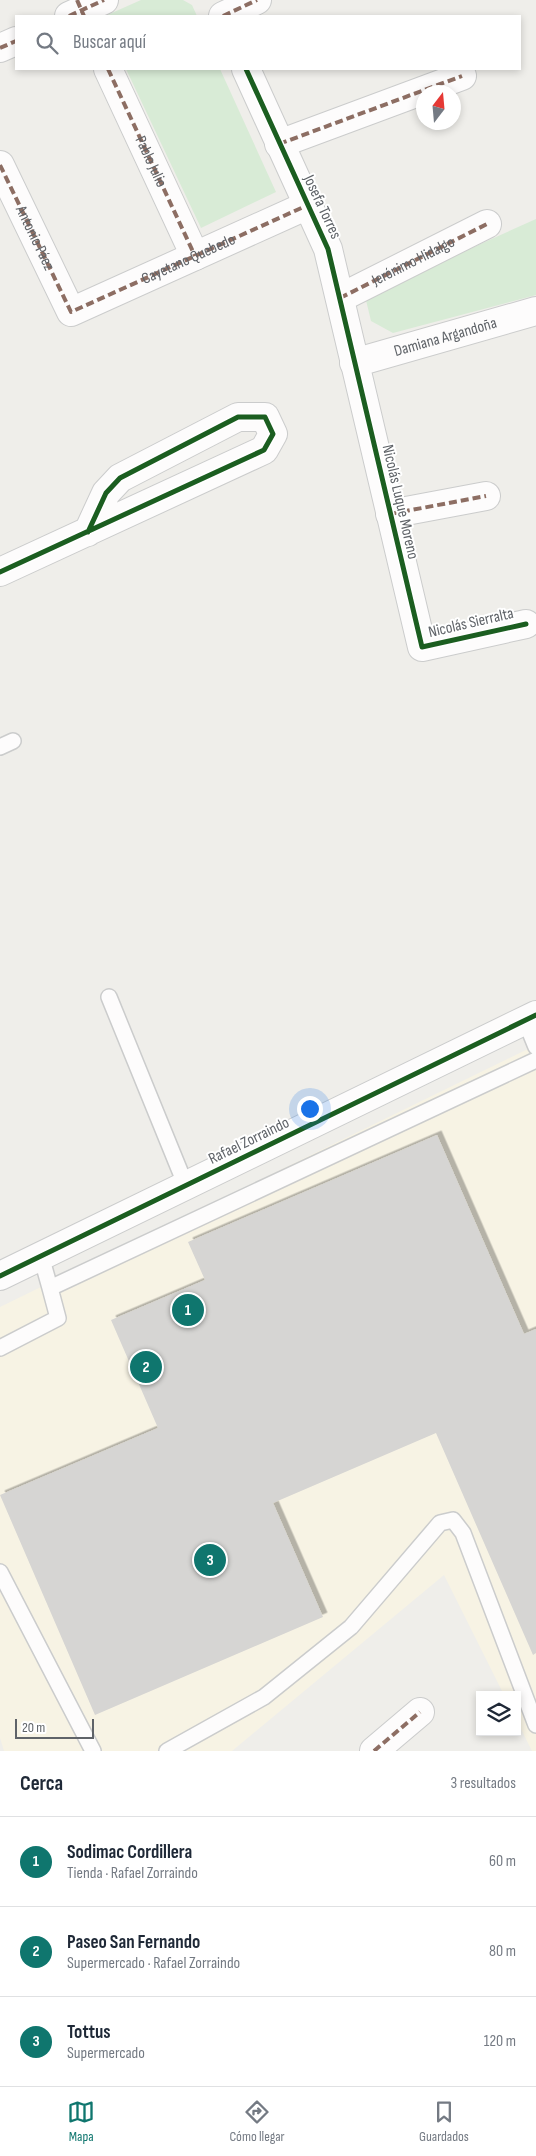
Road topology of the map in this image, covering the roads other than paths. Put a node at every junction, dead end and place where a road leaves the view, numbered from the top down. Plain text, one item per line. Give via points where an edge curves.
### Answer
1 (214, 0) edge
2 (257, 0) edge
3 (222, 15) edge
4 (225, 15) edge
5 (15, 41) edge
6 (0, 48) edge
7 (108, 70) edge
8 (246, 70) edge
9 (462, 76) dead end
10 (279, 144) junction
11 (0, 165) edge
12 (308, 205) junction
13 (488, 224) dead end
14 (195, 256) junction
15 (340, 298) junction
16 (536, 311) edge
17 (71, 312) joint
18 (354, 362) junction
19 (486, 496) dead end
20 (390, 514) junction
21 (88, 532) junction
22 (0, 572) edge
23 (526, 624) dead end
24 (422, 647) joint
25 (109, 996) dead end
26 (530, 1018) edge
27 (536, 1047) edge
28 (536, 1060) edge
29 (186, 1186) junction
30 (41, 1256) junction
31 (0, 1276) edge
32 (50, 1288) junction
33 (0, 1348) edge
34 (0, 1572) edge
35 (420, 1712) dead end
36 (536, 1725) edge
37 (92, 1751) edge
38 (167, 1751) edge
39 (374, 1751) edge

1 - 3 street
2 - 4 street
5 - 6 street
7 - 14 street, Pablo Julio
8 - 10 street, Josefa Torres
9 - 10 street
10 - 12 street, Josefa Torres
11 - 17 street, Antonio Páez
12 - 14 street, Cayetano Quebedo
12 - 15 street, Josefa Torres via 328,248
13 - 15 street, Jerónimo Hidalgo
14 - 17 street, Cayetano Quebedo
15 - 18 street, Josefa Torres
16 - 18 street, Damiana Argandoña
18 - 20 street, Nicolás Luque Moreno
19 - 20 street
20 - 24 street, Nicolás Luque Moreno
21 - 21 street via 264,450 273,434 265,416 238,417 120,478 106,493
21 - 22 street
23 - 24 street, Nicolás Sierralta
25 - 29 lane
26 - 27 lane
26 - 29 street, Rafael Zorraindo
28 - 32 lane
29 - 30 street, Rafael Zorraindo
30 - 31 street, Rafael Zorraindo
30 - 32 lane
32 - 33 lane via 58,1318
34 - 37 lane
35 - 39 street
36 - 38 lane via 463,1533 453,1520 440,1523 350,1627 264,1697

